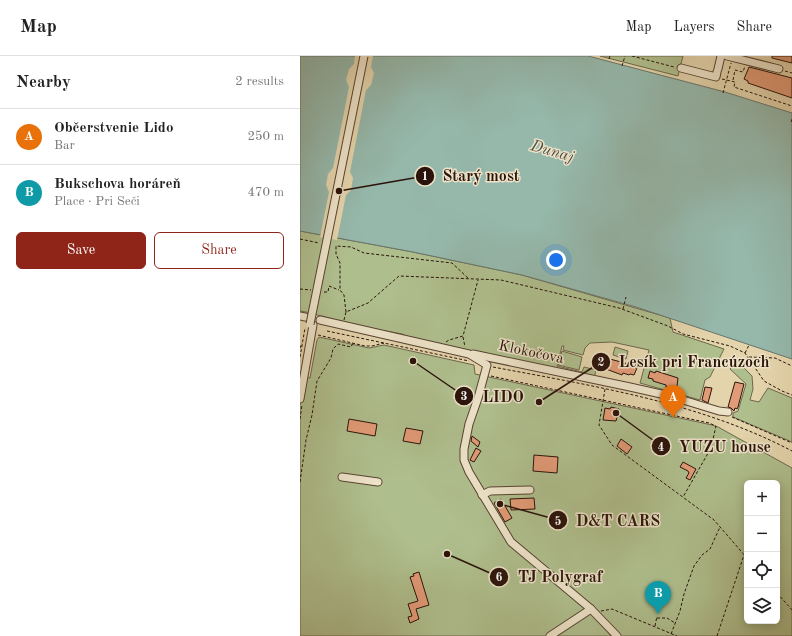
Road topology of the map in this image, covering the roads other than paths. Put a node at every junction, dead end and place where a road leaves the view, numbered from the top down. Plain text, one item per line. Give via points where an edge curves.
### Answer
1 (365, 56) edge
2 (721, 56) edge
3 (729, 58) edge
4 (681, 68) road end
5 (779, 70) road end
6 (320, 320) dead end
7 (468, 353) junction
8 (302, 379) edge
9 (300, 399) edge
10 (730, 414) road end
11 (342, 477) dead end
12 (378, 482) dead end
13 (530, 490) dead end
14 (482, 495) junction
15 (593, 610) junction
16 (550, 636) edge
17 (617, 636) edge

1 - 8 street, bridge via 309,326
2 - 4 street via 716,77
3 - 5 street via 747,60
6 - 7 street, Klokočova
7 - 10 street, Klokočova via 636,388
7 - 14 street via 487,365 464,453 465,465
8 - 9 street
11 - 12 street
13 - 14 street via 490,491
14 - 15 street via 511,542
15 - 16 street
15 - 17 street

